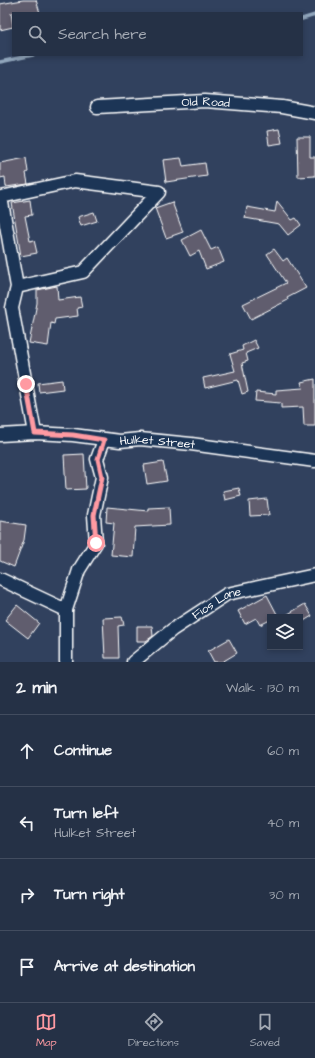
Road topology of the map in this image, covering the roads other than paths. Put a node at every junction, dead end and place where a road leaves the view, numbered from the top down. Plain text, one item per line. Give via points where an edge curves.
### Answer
1 (97, 107) dead end
2 (315, 113) edge
3 (17, 286) junction
4 (35, 433) junction
5 (0, 435) edge
6 (104, 440) junction
7 (315, 462) edge
8 (315, 575) edge
9 (0, 579) edge
10 (66, 610) junction
11 (66, 662) edge
12 (133, 662) edge

1 - 2 street, Old Road via 205,101 282,107
3 - 3 street via 83,272 159,192 75,181 1,196
3 - 4 street via 12,308
4 - 5 street, Hulket Street
4 - 6 street, Hulket Street
6 - 7 street, Hulket Street via 140,439
6 - 10 street via 98,459 102,477 94,515 96,543 79,570
8 - 12 street, Fios Lane via 227,594 172,630
9 - 10 street
10 - 11 street

